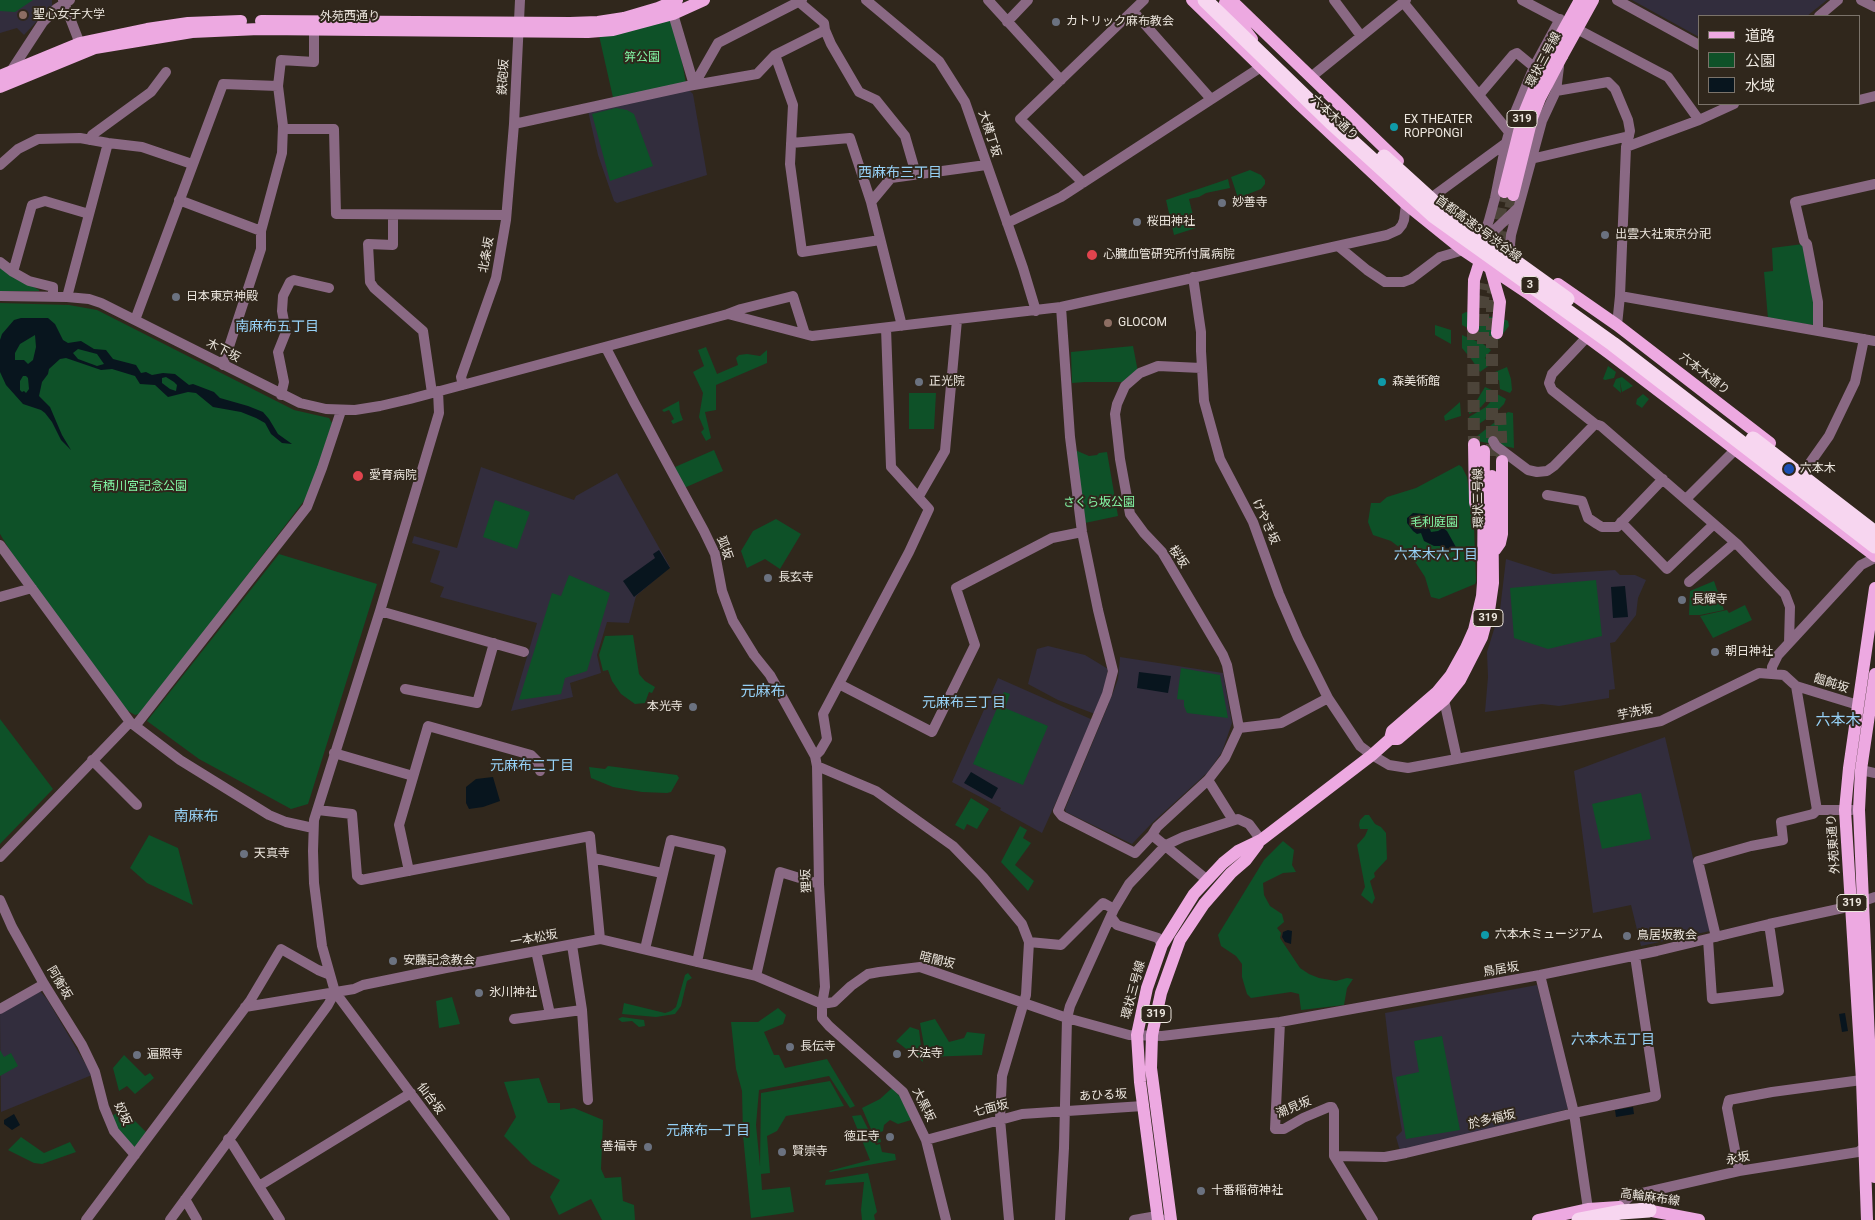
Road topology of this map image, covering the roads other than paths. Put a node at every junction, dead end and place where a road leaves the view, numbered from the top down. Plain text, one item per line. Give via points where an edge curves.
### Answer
1 (520, 0) edge
2 (677, 0) edge
3 (704, 0) edge
4 (866, 0) edge
5 (988, 0) edge
6 (1028, 0) edge
7 (1144, 0) edge
8 (1192, 0) edge
9 (1206, 0) edge
10 (1221, 0) edge
11 (1230, 0) edge
12 (1334, 0) edge
13 (1522, 0) edge
14 (1580, 0) edge
15 (1592, 0) edge
16 (1617, 0) edge
17 (1838, 0) edge
18 (1861, 0) edge
19 (65, 1) edge
20 (800, 1) edge
21 (1405, 1) edge
22 (1875, 8) edge
23 (1133, 11) junction
24 (673, 14) junction
25 (1820, 15) edge
26 (1560, 20) junction
27 (1007, 22) junction
28 (314, 26) junction
29 (519, 27) junction
30 (824, 30) junction
31 (1361, 36) junction
32 (1698, 44) edge
33 (82, 47) junction
34 (775, 55) junction
35 (1556, 56) junction
36 (1261, 67) junction
37 (1534, 67) junction
38 (166, 72) dead end
39 (5, 74) edge
40 (1311, 77) junction
41 (1061, 80) junction
42 (694, 85) junction
43 (278, 86) junction
44 (0, 87) edge
45 (1556, 91) junction
46 (1479, 94) junction
47 (1875, 96) edge
48 (1211, 99) junction
49 (1860, 100) edge
50 (1732, 105) edge
51 (1699, 120) junction
52 (514, 124) junction
53 (283, 129) junction
54 (1509, 132) junction
55 (1629, 136) junction
56 (90, 140) junction
57 (791, 143) junction
58 (1506, 143) junction
59 (108, 144) junction
60 (1626, 147) junction
61 (1531, 159) junction
62 (0, 164) edge
63 (192, 164) junction
64 (986, 165) junction
65 (916, 174) junction
66 (1083, 183) junction
67 (1875, 184) edge
68 (1434, 195) junction
69 (179, 200) junction
70 (1507, 200) junction
71 (871, 202) junction
72 (1406, 204) junction
73 (90, 214) junction
74 (393, 215) junction
75 (506, 215) junction
76 (1007, 223) junction
77 (262, 231) junction
78 (1484, 234) junction
79 (880, 240) junction
80 (1338, 246) junction
81 (1463, 250) junction
82 (1512, 252) junction
83 (0, 262) edge
84 (1486, 262) junction
85 (13, 272) junction
86 (1193, 277) junction
87 (329, 288) dead end
88 (1528, 294) junction
89 (0, 296) edge
90 (54, 296) junction
91 (1620, 296) junction
92 (67, 297) junction
93 (1500, 306) junction
94 (1061, 307) junction
95 (1036, 311) junction
96 (728, 314) junction
97 (135, 320) junction
98 (957, 320) junction
99 (1617, 325) junction
100 (902, 326) junction
101 (886, 328) junction
102 (1474, 329) joint
103 (1818, 330) junction
104 (1495, 333) dead end
105 (805, 334) junction
106 (1587, 337) junction
107 (1870, 340) edge
108 (606, 348) junction
109 (223, 365) junction
110 (1202, 368) junction
111 (463, 385) junction
112 (435, 392) junction
113 (281, 395) junction
114 (341, 410) junction
115 (1595, 424) junction
116 (1493, 441) dead end
117 (1736, 450) junction
118 (1805, 470) junction
119 (1663, 479) junction
120 (1547, 495) dead end
121 (919, 496) junction
122 (1686, 499) junction
123 (1839, 521) junction
124 (1621, 522) junction
125 (1714, 524) junction
126 (1875, 524) edge
127 (1082, 532) junction
128 (1875, 533) edge
129 (1875, 540) edge
130 (1737, 544) junction
131 (0, 545) edge
132 (1875, 546) edge
133 (1875, 557) edge
134 (1689, 582) dead end
135 (32, 588) junction
136 (1875, 588) edge
137 (0, 597) edge
138 (380, 611) junction
139 (494, 643) junction
140 (1790, 643) junction
141 (524, 652) dead end
142 (1772, 673) junction
143 (1875, 674) edge
144 (839, 684) junction
145 (1796, 686) junction
146 (405, 689) dead end
147 (1328, 698) junction
148 (1444, 700) junction
149 (1873, 703) edge
150 (1858, 705) junction
151 (133, 724) junction
152 (1239, 728) junction
153 (1390, 738) junction
154 (334, 753) junction
155 (1372, 755) junction
156 (1457, 759) junction
157 (92, 760) junction
158 (816, 761) junction
159 (1861, 770) junction
160 (540, 771) dead end
161 (1875, 773) edge
162 (413, 776) junction
163 (1208, 780) junction
164 (137, 805) dead end
165 (318, 810) junction
166 (1816, 810) junction
167 (1845, 810) junction
168 (1859, 810) junction
169 (1233, 820) junction
170 (313, 828) junction
171 (1152, 835) junction
172 (1261, 840) junction
173 (1166, 845) junction
174 (0, 857) edge
175 (593, 858) junction
176 (408, 871) junction
177 (662, 873) junction
178 (1206, 879) junction
179 (819, 884) junction
180 (1875, 897) edge
181 (0, 900) edge
182 (1857, 904) junction
183 (1112, 913) junction
184 (1769, 924) junction
185 (1712, 938) junction
186 (600, 939) junction
187 (1029, 942) junction
188 (572, 945) junction
189 (1162, 945) junction
190 (645, 949) junction
191 (536, 951) junction
192 (1635, 956) junction
193 (697, 962) junction
194 (328, 974) junction
195 (1540, 975) junction
196 (756, 976) junction
197 (44, 984) junction
198 (335, 992) junction
199 (807, 998) junction
200 (1023, 1003) junction
201 (822, 1004) junction
202 (245, 1007) junction
203 (0, 1009) edge
204 (582, 1010) junction
205 (550, 1014) junction
206 (822, 1018) junction
207 (1067, 1018) junction
208 (514, 1019) dead end
209 (1280, 1022) junction
210 (1868, 1033) edge
211 (1137, 1035) junction
212 (1152, 1036) junction
213 (97, 1078) joint
214 (1866, 1080) junction
215 (411, 1093) junction
216 (588, 1100) dead end
217 (1873, 1101) edge
218 (1143, 1106) junction
219 (1065, 1111) junction
220 (1574, 1113) junction
221 (1000, 1119) junction
222 (228, 1139) junction
223 (926, 1140) junction
224 (1864, 1147) junction
225 (135, 1154) junction
226 (1334, 1156) junction
227 (1875, 1157) edge
228 (1739, 1171) junction
229 (1875, 1177) edge
230 (259, 1186) junction
231 (185, 1199) junction
232 (1622, 1207) junction
233 (1649, 1210) junction
234 (1583, 1215) edge
235 (1159, 1219) edge
236 (86, 1220) edge
237 (170, 1220) edge
238 (197, 1220) edge
239 (280, 1220) edge
240 (505, 1220) edge
241 (946, 1220) edge
242 (1008, 1220) edge
243 (1060, 1220) edge
244 (1134, 1220) edge
245 (1171, 1220) edge
246 (1373, 1220) edge
247 (1538, 1220) edge
248 (1699, 1220) edge
249 (1867, 1220) edge

1 - 29 street, 鉄砲坂
2 - 29 main road, 外苑西通り via 624,18
3 - 24 main road, 外苑西通り
4 - 64 street, 大横丁坂 via 939,61 965,102
5 - 27 street
6 - 27 street
7 - 23 street
8 - 36 main road, 六本木通り
9 - 132 highway, 首都高速3号渋谷線 / 3, bridge via 1333,124 1434,216 1613,344
10 - 78 main road via 1253,39 1414,193 1436,212
10 - 128 highway, 首都高速3号渋谷線 / 3, bridge via 1439,207 1620,336
11 - 40 main road, 六本木通り
12 - 31 street
13 - 26 street
14 - 35 main road, 環状三号線 / 319, bridge
15 - 35 main road, 環状三号線 / 319, bridge
16 - 32 street
17 - 25 street
18 - 22 street
19 - 33 street
19 - 39 street via 43,22
20 - 30 street via 824,22
20 - 42 street via 718,43
21 - 31 street
21 - 46 street
23 - 41 street
23 - 48 street
24 - 29 main road, 外苑西通り via 613,30
24 - 42 street
26 - 37 street
26 - 51 street via 1668,77
27 - 41 street
28 - 29 main road, 外苑西通り
28 - 33 main road, 外苑西通り via 188,23 147,29
28 - 43 street via 314,62 281,60
29 - 52 street, 鉄砲坂
30 - 34 street
30 - 65 street via 859,92 876,100 905,136
31 - 40 street
33 - 39 main road, 外苑西通り
33 - 44 main road, 外苑西通り
34 - 42 street via 757,74
34 - 57 street via 793,105
35 - 37 street
35 - 45 street
35 - 70 main road, 環状三号線 / 319 via 1540,72 1523,116
36 - 48 street
36 - 72 main road, 六本木通り
37 - 46 street via 1517,54 1512,56
37 - 54 street
38 - 56 street via 151,92 92,135
40 - 68 main road, 六本木通り
41 - 66 street via 1020,119
42 - 52 street
43 - 53 street
43 - 63 street via 223,84
45 - 55 street via 1608,82 1615,89 1628,120
45 - 61 street via 1542,121
46 - 54 street
47 - 49 street
48 - 66 street
50 - 51 street
51 - 60 street
52 - 75 street, 北条坂
53 - 74 street via 334,129 336,214
53 - 77 street via 282,153
54 - 58 street
55 - 60 street
55 - 61 street
56 - 59 street
56 - 62 street via 38,139 18,149
57 - 71 street via 850,138
57 - 79 street via 790,164 802,252
58 - 68 street
58 - 70 street
59 - 63 street via 142,146
59 - 73 street
60 - 91 street
61 - 70 street
63 - 69 street
64 - 65 street
64 - 76 street, 大横丁坂
65 - 71 street via 891,178
66 - 76 street
67 - 103 street via 1795,202 1818,302
68 - 78 main road, 六本木通り
69 - 77 street
69 - 97 street
70 - 78 street
70 - 78 street via 1503,223
70 - 82 street via 1513,228
71 - 79 street
72 - 80 street via 1404,220 1398,230
72 - 81 main road, 六本木通り
73 - 85 street via 45,202 32,205
73 - 92 street
74 - 75 street
74 - 112 street, 仙台坂 via 393,245 368,244 370,282 423,331
75 - 111 street, 北条坂 via 496,278 461,377
76 - 95 street, 大横丁坂
77 - 109 street via 261,249
78 - 81 street
78 - 82 main road, 六本木通り
78 - 84 main road
79 - 100 street
80 - 81 street via 1385,282 1411,279 1440,257
80 - 86 street
81 - 84 main road, 六本木通り
82 - 84 main road
82 - 99 main road, 六本木通り
83 - 85 street
84 - 88 main road, 六本木通り
84 - 93 main road
84 - 102 street via 1477,284
84 - 102 main road via 1474,280
85 - 90 street via 29,281 53,287
86 - 94 street
86 - 110 street, けやき坂 via 1201,332
87 - 113 street via 294,280 283,296 286,332 278,352 284,382
88 - 93 main road via 1510,293
88 - 106 main road
89 - 90 street, 木下坂
90 - 92 street, 木下坂
91 - 99 street
91 - 103 street
92 - 97 street, 木下坂 via 95,301
93 - 104 main road
94 - 95 street
94 - 127 street via 1070,437
95 - 98 street
96 - 105 street
96 - 105 street, 木下坂 via 793,296
96 - 108 street, 木下坂
97 - 109 street, 木下坂
98 - 100 street
98 - 121 street via 945,451
99 - 118 main road, 六本木通り
100 - 101 street
101 - 105 street via 812,336
101 - 121 street via 890,467
103 - 107 street
106 - 115 street via 1552,374 1549,383 1552,390
106 - 117 main road
107 - 118 street via 1855,382 1829,436
108 - 111 street, 木下坂
108 - 158 street, 狐坂 via 715,554 722,591 734,621 770,675
109 - 113 street, 木下坂
110 - 147 street, けやき坂 via 1204,401 1220,459 1253,522 1283,603
110 - 152 street, 桜坂 via 1158,366 1140,373 1125,386 1116,414 1120,459 1130,514 1167,560 1222,655
111 - 112 street, 木下坂
112 - 114 street, 木下坂 via 380,406
112 - 138 street, 仙台坂 via 439,413
113 - 114 street, 木下坂 via 313,406
114 - 151 street via 307,507
115 - 116 street via 1547,471 1528,470
115 - 119 street
117 - 122 street
117 - 123 main road
118 - 123 main road via 1814,494
118 - 126 main road, 六本木通り
119 - 122 street
119 - 124 street
120 - 124 street via 1582,501 1588,518 1602,527 1617,526
121 - 144 street via 929,509
122 - 125 street
123 - 129 main road
123 - 133 main road
124 - 125 street via 1667,569
125 - 130 street
127 - 144 street via 1052,538 956,588 974,645 932,732
127 - 171 street via 1113,671 1108,694 1058,811 1135,853
130 - 134 street
130 - 140 street via 1785,594 1790,606
131 - 135 street
133 - 140 street via 1861,565
135 - 137 street
135 - 151 street
136 - 150 main road, 外苑東通り / 319
138 - 139 street
138 - 154 street, 仙台坂
139 - 141 street
139 - 146 street via 477,703
140 - 142 street via 1776,659
142 - 145 street, 饂飩坂 via 1784,675
142 - 156 street, 芋洗坂 via 1759,673 1661,721
143 - 149 main road, 外苑東通り / 319
144 - 158 street via 823,714 827,740
145 - 150 street, 饂飩坂
145 - 166 street
147 - 152 street via 1281,723
147 - 155 street, けやき坂 via 1360,746
148 - 153 main road, 環状三号線 / 319 via 1398,739
148 - 153 main road, 環状三号線 / 319 via 1476,652 1492,596 1488,453 1475,502 1484,533 1484,583 1479,612 1466,648 1451,675 1392,731
148 - 156 street
149 - 159 main road, 外苑東通り / 319
150 - 167 main road, 外苑東通り / 319
151 - 157 street
151 - 170 street via 180,760 269,815
152 - 163 street via 1225,758
153 - 155 main road, 環状三号線 / 319
154 - 162 street
154 - 165 street, 仙台坂
155 - 156 street, 芋洗坂 via 1389,765 1408,768
155 - 172 main road, 環状三号線 / 319
157 - 164 street
157 - 174 street
158 - 179 street, 狸坂
158 - 187 street via 876,791 953,846 1022,924
159 - 161 street
159 - 168 main road, 外苑東通り / 319
160 - 162 street via 538,762 531,755 428,726
162 - 176 street via 399,825
163 - 169 street
163 - 171 street
165 - 170 street, 仙台坂
165 - 176 street via 352,814 357,876 361,880
166 - 167 street
166 - 185 street via 1813,814 1782,822 1783,840 1698,861
167 - 168 street
167 - 182 main road, 外苑東通り / 319
168 - 182 main road, 外苑東通り / 319
169 - 172 street via 1249,824
169 - 173 street
170 - 194 street, 仙台坂 via 314,883
171 - 173 street
172 - 178 main road, 環状三号線 / 319 via 1238,851
172 - 212 main road, 環状三号線 / 319 via 1216,889 1180,940 1160,993
173 - 178 street
173 - 183 street via 1129,884
175 - 176 street via 590,836
175 - 177 street
175 - 186 street
177 - 190 street
177 - 193 street via 671,840 721,852
178 - 189 main road, 環状三号線 / 319
179 - 196 street via 780,872
179 - 201 street, 狸坂 via 825,987
180 - 182 street, 鳥居坂
181 - 197 street, 阿衡坂
182 - 184 street, 鳥居坂
182 - 210 main road, 外苑東通り / 319
183 - 187 street via 1103,903 1061,945
183 - 189 street via 1117,925 1158,938
183 - 207 street
184 - 185 street, 鳥居坂
184 - 185 street via 1779,991 1712,999
185 - 192 street, 鳥居坂
186 - 188 street, 一本松坂
186 - 190 street, 一本松坂
187 - 200 street
188 - 191 street, 一本松坂
188 - 204 street
189 - 211 main road, 環状三号線 / 319 via 1147,988
190 - 193 street, 一本松坂
191 - 198 street, 一本松坂
191 - 205 street
192 - 195 street, 鳥居坂
192 - 220 street, 於多福坂 via 1656,1096
193 - 196 street, 一本松坂
194 - 198 street, 仙台坂
194 - 202 street via 281,948
195 - 209 street, 鳥居坂
195 - 220 street
196 - 199 street, 一本松坂
197 - 203 street
197 - 213 street, 阿衡坂 via 82,1045
198 - 202 street, 一本松坂
198 - 215 street, 仙台坂
198 - 222 street
199 - 201 street, 一本松坂
199 - 206 street, 大黒坂
200 - 201 street, 暗闇坂 via 917,967 868,974 834,1002
200 - 207 street, 暗闇坂
200 - 221 street via 1002,1076
201 - 206 street
202 - 225 street
204 - 205 street
204 - 216 street
205 - 208 street
206 - 223 street, 大黒坂 via 904,1092
207 - 211 street, 鳥居坂
207 - 219 street
209 - 212 street, 鳥居坂
209 - 226 street, 潮見坂 via 1275,1129 1332,1107
210 - 214 main road, 外苑東通り / 319
211 - 212 street, 鳥居坂
211 - 218 main road, 環状三号線 / 319
212 - 245 main road, 環状三号線 / 319 via 1152,1076
213 - 225 street, 奴坂 via 114,1131
214 - 217 main road, 外苑東通り / 319
214 - 224 main road, 外苑東通り / 319
214 - 228 street via 1729,1100 1727,1108
215 - 230 street
215 - 240 street, 仙台坂
217 - 227 main road, 外苑東通り / 319
218 - 219 street, あひる坂
218 - 235 main road, 環状三号線 / 319
219 - 221 street, 七面坂
219 - 243 street
220 - 226 street, 於多福坂 via 1406,1154
220 - 234 street
221 - 223 street, 七面坂
221 - 242 street
222 - 230 street
222 - 231 street
223 - 241 street, 大黒坂
224 - 228 street, 永坂 via 1858,1152
224 - 249 main road, 外苑東通り / 319
225 - 236 street
226 - 246 street
227 - 229 main road, 外苑東通り / 319
228 - 232 street, 永坂 via 1638,1194 1629,1197
230 - 239 street
231 - 237 street
231 - 238 street
232 - 233 main road, 高輪麻布線
232 - 234 main road, 高輪麻布線
233 - 234 highway
233 - 248 main road, 高輪麻布線
234 - 247 main road, 高輪麻布線
235 - 244 street

